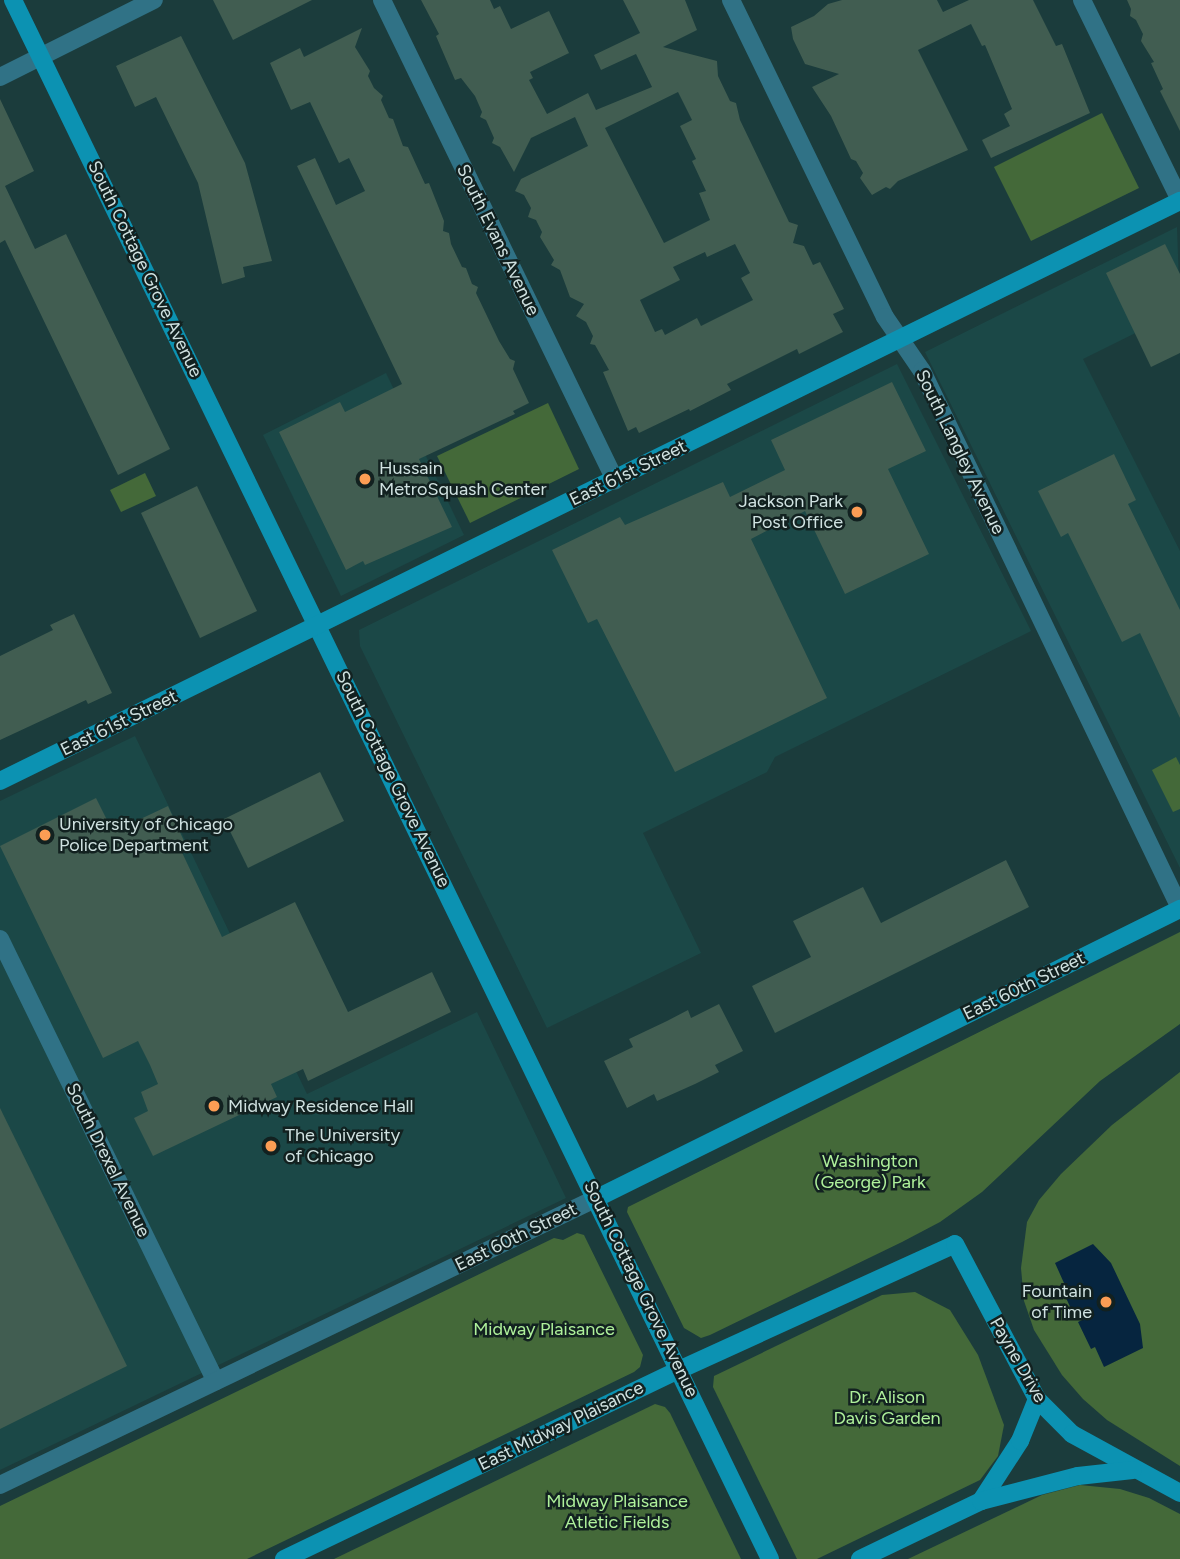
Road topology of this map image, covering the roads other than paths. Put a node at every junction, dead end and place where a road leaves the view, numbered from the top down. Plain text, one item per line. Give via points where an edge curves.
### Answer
1 (13, 0) edge
2 (154, 0) edge
3 (382, 0) edge
4 (731, 0) edge
5 (1082, 0) edge
6 (41, 56) junction
7 (0, 77) edge
8 (1180, 201) edge
9 (901, 339) junction
10 (615, 480) junction
11 (319, 626) junction
12 (0, 780) edge
13 (1180, 909) edge
14 (0, 939) edge
15 (597, 1198) junction
16 (955, 1244) joint
17 (679, 1370) junction
18 (216, 1381) junction
19 (1037, 1399) junction
20 (1133, 1470) junction
21 (0, 1485) edge
22 (1180, 1493) edge
23 (981, 1501) junction
24 (284, 1559) edge
25 (770, 1559) edge
26 (860, 1559) edge

1 - 6 street, South Cottage Grove Avenue
2 - 6 street
3 - 10 street, South Evans Avenue
4 - 9 street, South Langley Avenue via 886,317
5 - 8 street
6 - 7 street
6 - 11 street, South Cottage Grove Avenue
8 - 9 street, East 61st Street
9 - 10 street, East 61st Street
9 - 13 street, South Langley Avenue via 928,384
10 - 11 street, East 61st Street
11 - 12 street, East 61st Street
11 - 15 street, South Cottage Grove Avenue
13 - 15 street, East 60th Street
14 - 18 street, South Drexel Avenue
15 - 17 street, South Cottage Grove Avenue
15 - 18 street, East 60th Street
16 - 17 street, East Midway Plaisance
16 - 19 street, Payne Drive
17 - 24 street, East Midway Plaisance
17 - 25 street, South Cottage Grove Avenue
18 - 21 street, East 60th Street
19 - 20 street, Payne Drive via 1072,1434
19 - 23 street via 1020,1441
20 - 22 street, Payne Drive
20 - 23 street via 1077,1476
23 - 26 street

